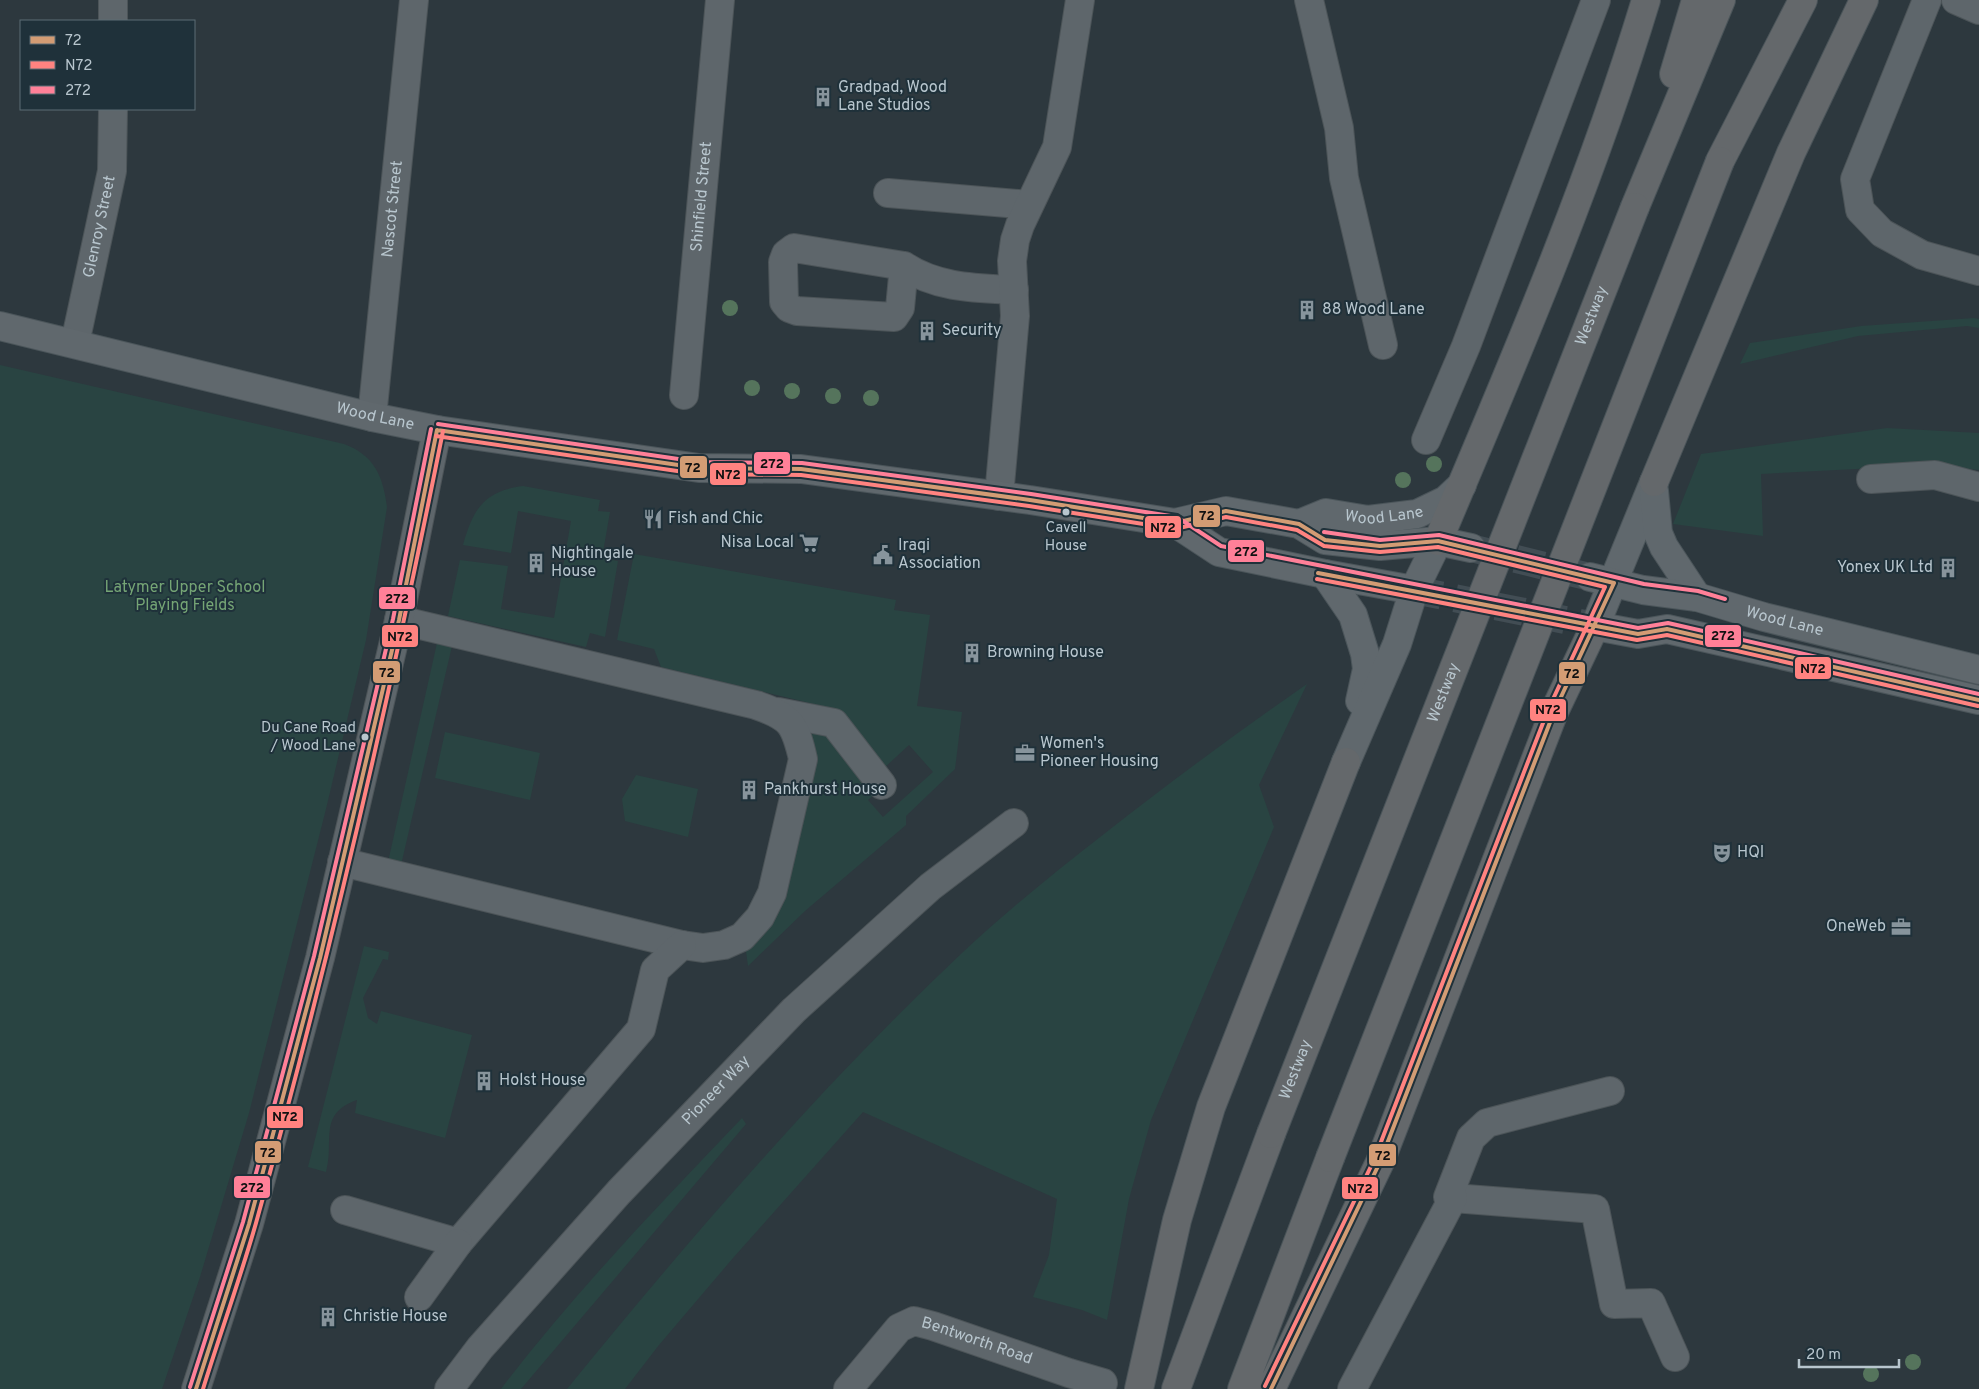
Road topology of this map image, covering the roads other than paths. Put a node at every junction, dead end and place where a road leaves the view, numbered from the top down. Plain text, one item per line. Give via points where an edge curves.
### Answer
1 (113, 0) edge
2 (414, 0) edge
3 (720, 0) edge
4 (1080, 0) edge
5 (1309, 0) edge
6 (1596, 0) edge
7 (1646, 0) edge
8 (1696, 0) edge
9 (1721, 0) edge
10 (1782, 0) edge
11 (1803, 0) edge
12 (1864, 0) edge
13 (1927, 0) edge
14 (1956, 0) edge
15 (1979, 10) edge
16 (113, 20) edge
17 (112, 110) edge
18 (1720, 161) junction
19 (888, 194) dead end
20 (1030, 205) junction
21 (1635, 207) junction
22 (904, 266) dead end
23 (1979, 271) edge
24 (1014, 290) junction
25 (0, 326) edge
26 (75, 343) junction
27 (1384, 345) dead end
28 (684, 395) dead end
29 (372, 417) junction
30 (437, 430) junction
31 (1426, 440) dead end
32 (1872, 479) dead end
33 (1654, 482) junction
34 (1462, 485) junction
35 (1979, 487) edge
36 (999, 496) junction
37 (1175, 523) junction
38 (1298, 524) junction
39 (1438, 541) junction
40 (1471, 548) tunnel mouth
41 (1325, 574) junction
42 (1602, 580) junction
43 (1414, 590) junction
44 (1697, 597) junction
45 (399, 620) junction
46 (1596, 626) junction
47 (1979, 670) edge
48 (1979, 700) edge
49 (778, 712) junction
50 (1346, 762) junction
51 (882, 785) dead end
52 (1014, 823) dead end
53 (342, 862) junction
54 (682, 944) junction
55 (1610, 1091) dead end
56 (1453, 1198) junction
57 (345, 1210) dead end
58 (458, 1243) junction
59 (419, 1297) dead end
60 (1675, 1357) dead end
61 (1103, 1383) dead end
62 (196, 1389) edge
63 (449, 1389) edge
64 (848, 1389) edge
65 (1139, 1389) edge
66 (1176, 1389) edge
67 (1242, 1389) edge
68 (1271, 1389) edge
69 (1352, 1389) edge

1 - 16 street
2 - 29 street, Nascot Street
3 - 28 street, Shinfield Street
4 - 20 street via 1059,143
5 - 27 street via 1339,128 1344,178
6 - 31 street via 1466,346
7 - 34 highway via 1626,65 1539,301
8 - 21 highway
9 - 21 highway, Westway
10 - 18 highway
11 - 18 highway
12 - 33 highway via 1791,153
13 - 23 street via 1855,179 1860,210 1882,233 1922,256
14 - 15 street
17 - 26 street, Glenroy Street via 112,171
18 - 67 highway, bridge
19 - 20 street
20 - 24 street via 1015,240 1012,261
21 - 66 highway, Westway, bridge via 1271,1134
22 - 24 street via 916,274 959,287
24 - 36 street via 1015,316
25 - 26 main road, Wood Lane
26 - 29 main road, Wood Lane
29 - 30 main road, Wood Lane
30 - 36 main road, Wood Lane via 699,468 801,469
30 - 45 street
32 - 35 street via 1935,476
33 - 42 main road
33 - 44 main road via 1658,533 1664,548
34 - 38 main road, Wood Lane via 1446,500 1416,514 1368,520 1326,513
34 - 39 highway
36 - 37 main road, Wood Lane
37 - 38 main road, Wood Lane via 1226,511
37 - 41 main road, Wood Lane via 1219,552
38 - 39 main road, Wood Lane via 1325,540 1380,546
39 - 40 main road, Wood Lane
39 - 43 main road
41 - 43 main road, Wood Lane
41 - 50 main road via 1353,615 1367,669
42 - 44 main road, Wood Lane via 1643,590
42 - 46 main road
43 - 50 main road via 1397,644
44 - 47 main road, Wood Lane via 1764,617
45 - 49 street
45 - 53 street
46 - 48 main road, Wood Lane via 1638,634 1667,629
46 - 68 highway via 1554,712 1380,1162
49 - 51 street via 834,723
49 - 54 street via 790,722 803,759 772,892 760,917 742,937 724,945 703,948
50 - 65 highway via 1211,1107 1177,1220
52 - 63 street, Pioneer Way via 930,888 794,1010 619,1192 480,1348
53 - 54 street
53 - 62 street via 320,958 249,1224
54 - 58 street via 656,970 641,1029
55 - 56 street via 1487,1123 1471,1138 1448,1197
56 - 60 street via 1595,1209 1614,1304 1651,1302
56 - 69 street
57 - 58 street
58 - 59 street
61 - 64 street, Bentworth Road via 914,1321 899,1328

